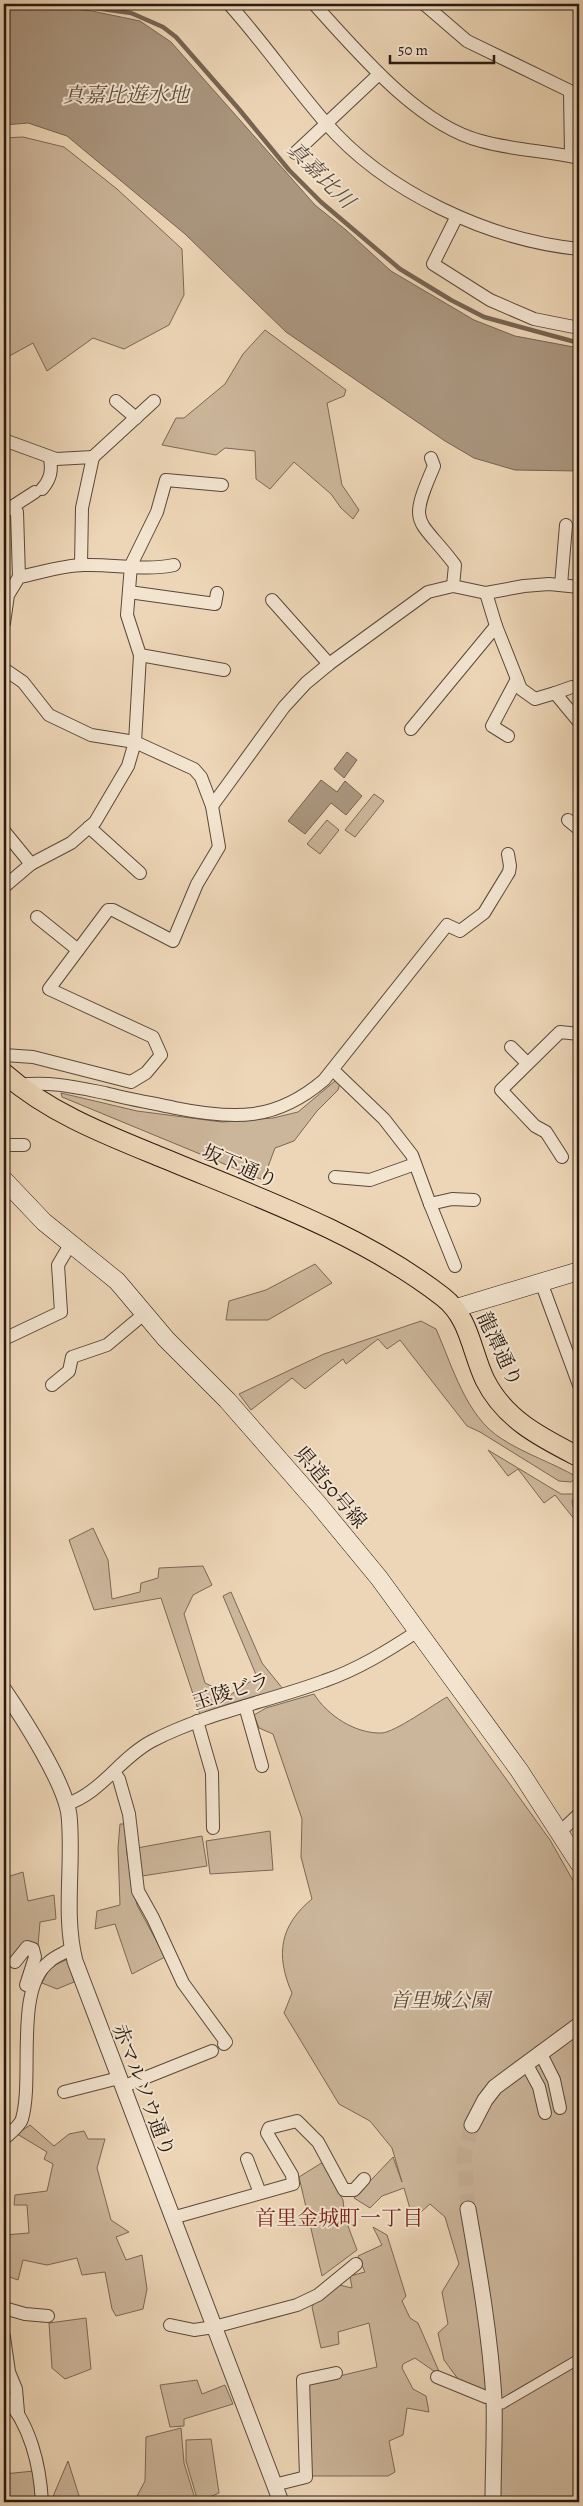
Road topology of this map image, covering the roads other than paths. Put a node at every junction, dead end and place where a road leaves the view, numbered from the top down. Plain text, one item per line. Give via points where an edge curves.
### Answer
1 (229, 4) edge
2 (314, 4) edge
3 (424, 4) edge
4 (378, 75) junction
5 (326, 123) junction
6 (295, 153) dead end
7 (575, 157) edge
8 (457, 216) junction
9 (579, 249) edge
10 (574, 328) edge
11 (116, 401) dead end
12 (154, 401) dead end
13 (136, 418) junction
14 (4, 440) edge
15 (93, 457) junction
16 (50, 458) junction
17 (431, 458) dead end
18 (222, 485) dead end
19 (7, 509) edge
20 (566, 525) dead end
21 (82, 564) junction
22 (131, 565) junction
23 (174, 565) dead end
24 (19, 577) junction
25 (561, 585) junction
26 (453, 586) junction
27 (579, 587) edge
28 (129, 592) junction
29 (218, 593) dead end
30 (486, 593) junction
31 (272, 600) dead end
32 (4, 623) edge
33 (496, 626) junction
34 (140, 655) junction
35 (328, 664) junction
36 (4, 670) edge
37 (224, 670) dead end
38 (517, 679) junction
39 (572, 687) dead end
40 (555, 693) junction
41 (579, 722) edge
42 (411, 728) dead end
43 (508, 736) dead end
44 (135, 742) junction
45 (212, 806) junction
46 (568, 820) dead end
47 (89, 827) junction
48 (579, 829) edge
49 (4, 831) edge
50 (508, 854) dead end
51 (32, 864) junction
52 (140, 873) dead end
53 (4, 887) edge
54 (37, 917) dead end
55 (78, 950) junction
56 (579, 1034) edge
57 (511, 1047) dead end
58 (4, 1055) edge
59 (527, 1063) junction
60 (333, 1070) junction
61 (4, 1073) edge
62 (18, 1085) junction
63 (4, 1145) edge
64 (24, 1145) dead end
65 (562, 1157) dead end
66 (415, 1164) junction
67 (335, 1177) dead end
68 (4, 1180) edge
69 (474, 1200) dead end
70 (430, 1204) junction
71 (71, 1243) junction
72 (455, 1266) dead end
73 (579, 1271) edge
74 (541, 1282) junction
75 (456, 1308) junction
76 (144, 1314) junction
77 (4, 1339) edge
78 (52, 1385) dead end
79 (579, 1385) edge
80 (579, 1458) edge
81 (418, 1631) junction
82 (4, 1690) edge
83 (245, 1706) junction
84 (197, 1721) junction
85 (262, 1766) dead end
86 (114, 1772) junction
87 (67, 1804) junction
88 (579, 1814) edge
89 (214, 1828) dead end
90 (560, 1832) junction
91 (579, 1863) edge
92 (72, 1948) junction
93 (15, 1962) dead end
94 (34, 1987) junction
95 (579, 2025) edge
96 (224, 2044) dead end
97 (212, 2051) dead end
98 (540, 2052) junction
99 (526, 2063) junction
100 (120, 2082) junction
101 (64, 2092) dead end
102 (560, 2108) dead end
103 (545, 2113) dead end
104 (472, 2125) tunnel mouth
105 (4, 2139) edge
106 (247, 2159) dead end
107 (364, 2179) dead end
108 (260, 2193) junction
109 (468, 2209) tunnel mouth
110 (172, 2218) junction
111 (356, 2264) dead end
112 (4, 2308) edge
113 (48, 2316) dead end
114 (170, 2325) dead end
115 (214, 2328) junction
116 (4, 2337) edge
117 (579, 2359) edge
118 (336, 2373) dead end
119 (437, 2377) dead end
120 (4, 2396) edge
121 (486, 2398) dead end
122 (502, 2404) dead end
123 (18, 2413) junction
124 (274, 2485) junction
125 (42, 2502) edge
126 (280, 2502) edge
127 (493, 2502) edge

1 - 5 street
2 - 4 street
3 - 7 street via 467,41 570,91
4 - 5 street
4 - 7 street via 457,133 481,142
5 - 6 street
5 - 8 street via 384,173
8 - 9 street via 502,232
8 - 10 street via 433,264 490,300 534,319
11 - 13 street
12 - 13 street
13 - 15 street
14 - 16 street
15 - 16 street
15 - 21 street via 82,508
16 - 19 street via 52,468 48,482
17 - 26 street via 434,466 420,498 418,514 422,527 455,565
18 - 22 street via 166,480 157,512
19 - 24 street via 17,512
20 - 25 street
21 - 22 street
21 - 24 street
22 - 23 street via 155,569
22 - 28 street
24 - 32 street via 8,595
25 - 27 street
25 - 30 street via 524,586
26 - 30 street
26 - 35 street via 428,592
28 - 29 street via 215,604
28 - 34 street via 127,615
30 - 33 street
31 - 35 street
33 - 38 street
33 - 42 street
34 - 37 street
34 - 44 street
35 - 45 street via 284,707
36 - 44 street via 24,682 48,715 92,735
38 - 40 street via 521,689 535,699
38 - 43 street via 492,726
39 - 40 street
40 - 41 street
44 - 45 street via 194,769 201,776
44 - 47 street via 128,766
45 - 55 street via 219,847 197,884 173,941 108,910
46 - 48 street
47 - 51 street via 71,843
47 - 52 street
49 - 51 street
50 - 60 street via 508,872 484,913 460,931 447,925
51 - 53 street
54 - 55 street
55 - 58 street via 49,989 153,1037 160,1058 131,1082 33,1057
56 - 59 street via 560,1032
57 - 59 street
59 - 65 street via 501,1090 535,1126 546,1132
60 - 62 street via 312,1090 283,1107 234,1116 62,1084 36,1082
60 - 66 street via 384,1119 412,1155
61 - 62 main road, 坂下通り
62 - 75 main road, 坂下通り via 105,1135 336,1233 416,1279
63 - 64 street
66 - 67 street via 370,1180
66 - 70 street
68 - 71 main road, 県道50号線 via 30,1209
69 - 70 street via 452,1199
70 - 72 street
71 - 76 main road, 県道50号線 via 109,1274
71 - 77 street via 58,1264 61,1312
73 - 74 main road
74 - 75 main road
74 - 79 street
75 - 80 main road, 龍潭通り via 467,1328 485,1379 499,1402 529,1430
76 - 78 street via 107,1345 72,1357 69,1371
76 - 81 main road, 県道50号線 via 278,1457 379,1578
81 - 83 street, 玉陵ビラ via 370,1660 327,1680
81 - 90 main road, 県道50号線
82 - 87 street, 赤マルソウ通り via 57,1779
83 - 84 street, 玉陵ビラ
83 - 85 street
84 - 86 street, 玉陵ビラ via 150,1742
84 - 89 street via 212,1773
86 - 87 street, 玉陵ビラ via 82,1798
86 - 96 street via 129,1814 138,1891 183,1983 226,2042
87 - 92 street, 赤マルソウ通り
88 - 90 street
90 - 91 main road, 県道50号線
92 - 94 street via 44,1967
92 - 100 street, 赤マルソウ通り
93 - 94 street via 23,1950 33,1949 35,1957 26,1985
94 - 105 street via 28,2010 28,2059 22,2121
95 - 98 street
97 - 100 street
98 - 99 street
98 - 102 street via 554,2080
99 - 103 street via 538,2087
99 - 104 street via 495,2087
100 - 101 street
100 - 110 street, 赤マルソウ通り
106 - 108 street
107 - 108 street via 354,2190 344,2190 318,2142 297,2121 269,2128 267,2133 292,2175 293,2184
108 - 110 street
109 - 127 street via 486,2314 494,2400
110 - 115 street, 赤マルソウ通り
111 - 115 street via 309,2300
112 - 113 street
114 - 115 street via 194,2330
115 - 124 street, 赤マルソウ通り
116 - 123 street
117 - 122 street
118 - 124 street via 303,2380 306,2478
119 - 121 street
120 - 123 street
123 - 125 street via 32,2447
124 - 126 street, 赤マルソウ通り

